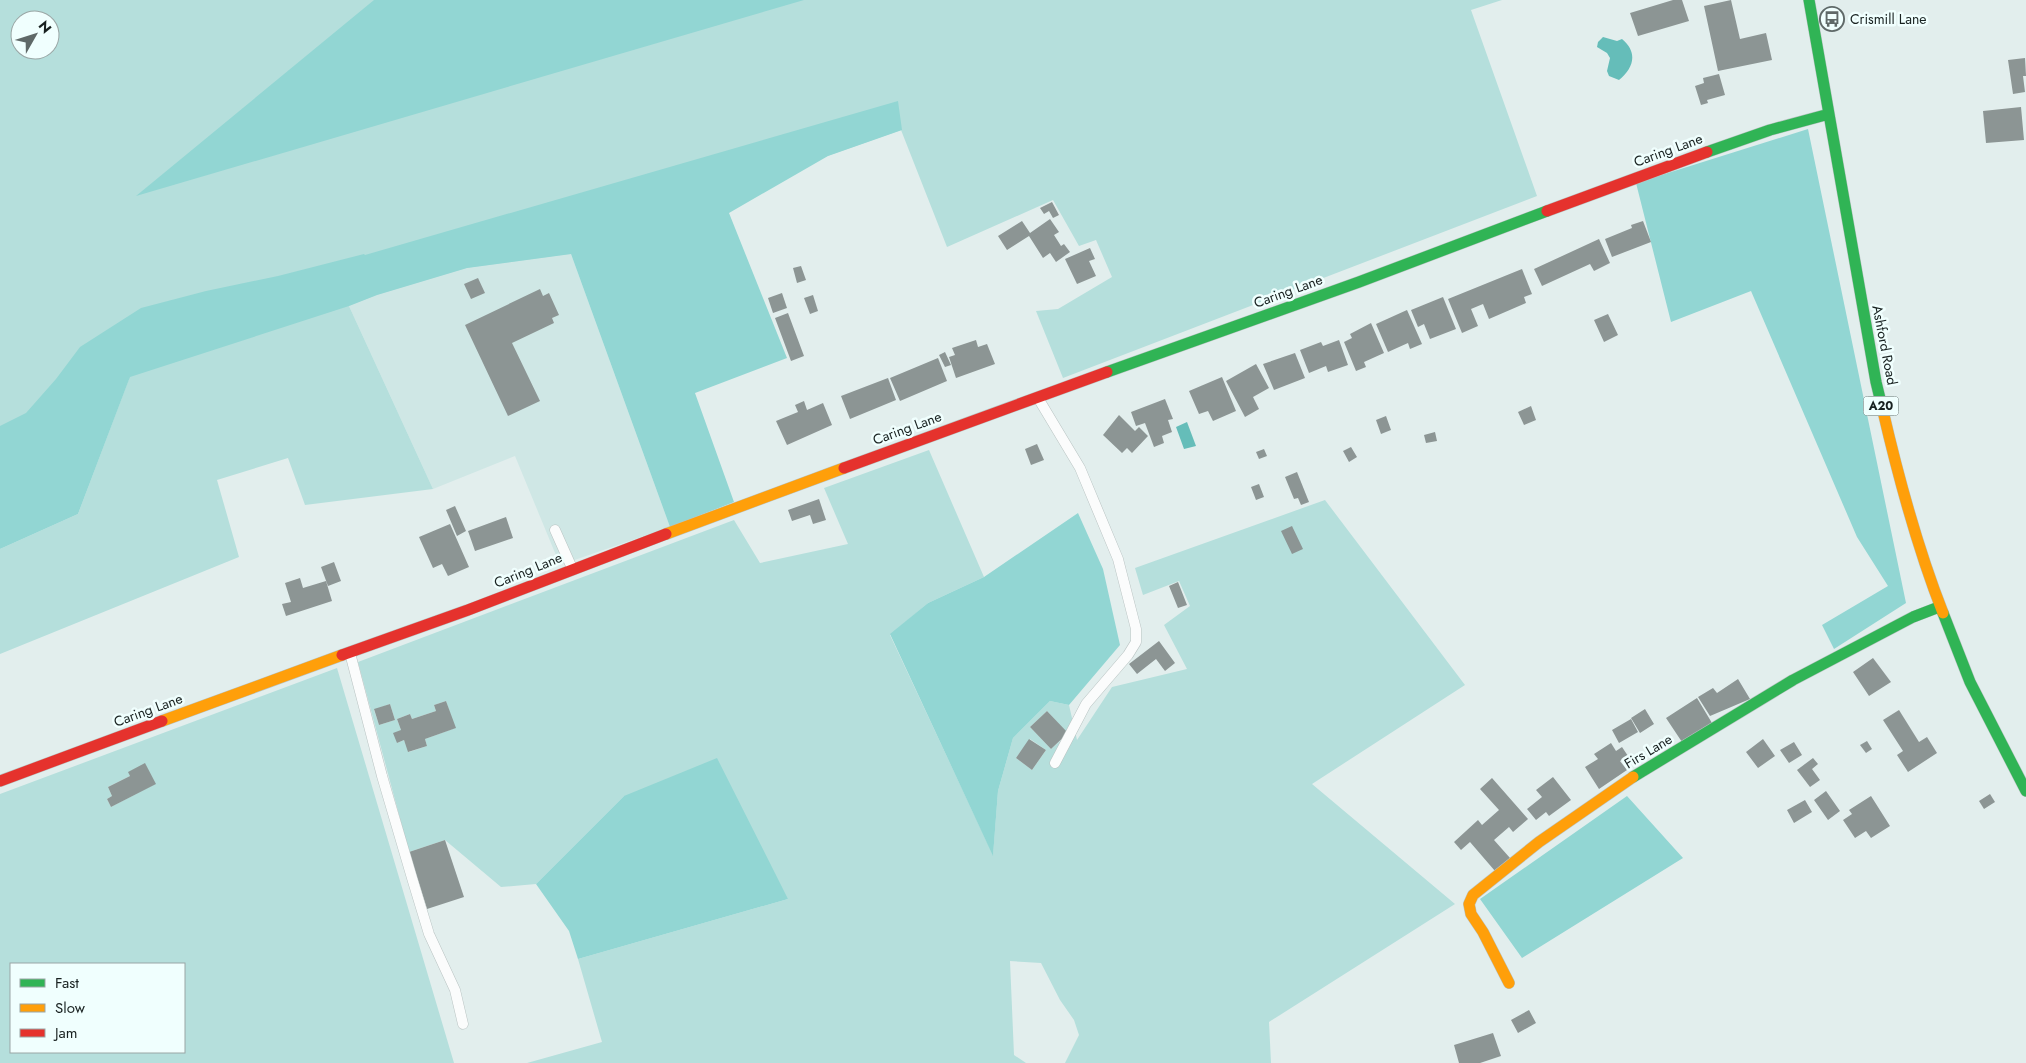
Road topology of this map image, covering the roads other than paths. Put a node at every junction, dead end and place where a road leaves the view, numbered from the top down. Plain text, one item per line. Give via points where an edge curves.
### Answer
1 (1809, 0) edge
2 (1829, 114) junction
3 (1037, 397) junction
4 (555, 530) dead end
5 (573, 569) junction
6 (1939, 607) junction
7 (349, 652) junction
8 (1055, 763) dead end
9 (0, 781) edge
10 (2026, 791) edge
11 (1509, 983) dead end
12 (463, 1024) dead end

1 - 2 street, Ashford Road / A20
2 - 3 street, Caring Lane via 1688,158 1350,285
2 - 6 street, Ashford Road / A20 via 1884,419 1910,522
3 - 5 street, Caring Lane
3 - 8 lane via 1080,468 1118,559 1136,629 1136,642 1128,656 1086,704
4 - 5 lane
5 - 7 street, Caring Lane
6 - 10 street, Ashford Road / A20 via 1970,682
6 - 11 street, Firs Lane via 1913,617 1793,680 1625,782 1538,842 1473,895 1471,914
7 - 9 street, Caring Lane
7 - 12 lane via 429,934 455,990

